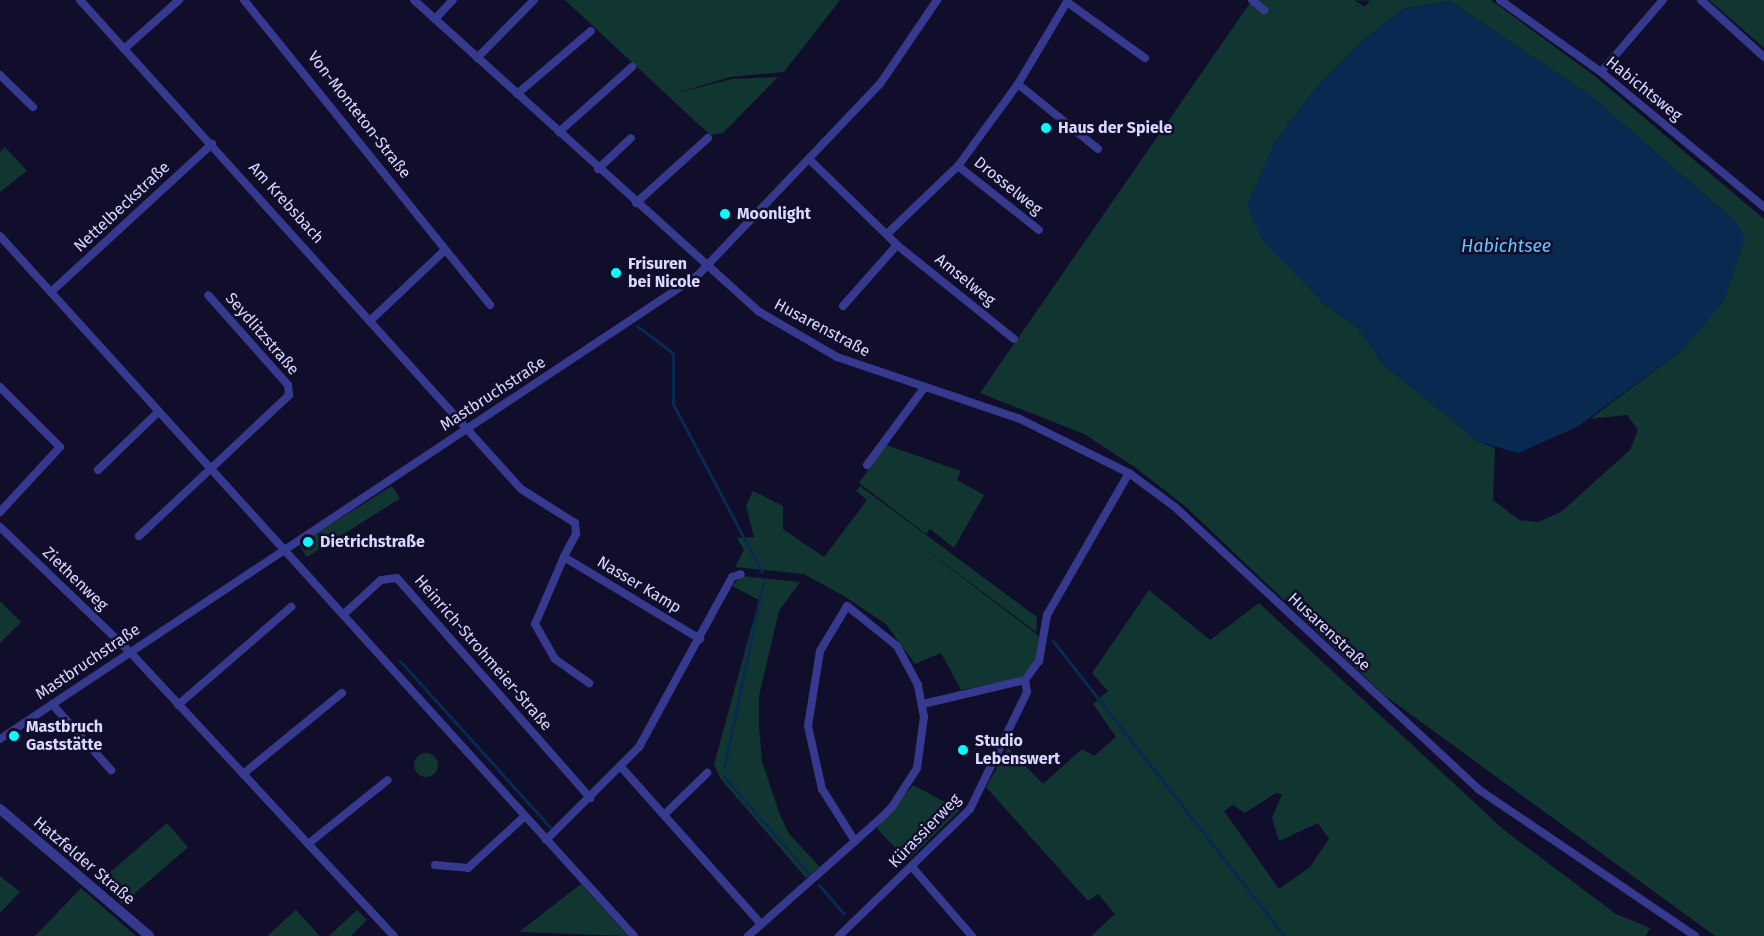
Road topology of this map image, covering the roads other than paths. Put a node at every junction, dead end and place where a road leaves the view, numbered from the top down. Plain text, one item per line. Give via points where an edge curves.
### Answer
1 (80, 0) edge
2 (179, 0) edge
3 (244, 0) edge
4 (414, 0) edge
5 (453, 0) edge
6 (534, 0) edge
7 (937, 0) edge
8 (1252, 0) edge
9 (1500, 0) edge
10 (1663, 0) edge
11 (1701, 0) edge
12 (1067, 1) edge
13 (1264, 10) dead end
14 (435, 19) junction
15 (591, 31) dead end
16 (124, 49) junction
17 (1764, 57) edge
18 (477, 58) junction
19 (1145, 58) dead end
20 (632, 67) dead end
21 (1601, 72) junction
22 (0, 75) edge
23 (1018, 84) junction
24 (518, 94) junction
25 (33, 107) dead end
26 (559, 132) junction
27 (631, 138) dead end
28 (708, 138) dead end
29 (212, 144) junction
30 (1098, 149) dead end
31 (810, 160) junction
32 (958, 166) junction
33 (598, 169) junction
34 (636, 203) junction
35 (1764, 207) edge
36 (1039, 230) dead end
37 (887, 234) junction
38 (0, 236) edge
39 (897, 245) junction
40 (444, 251) junction
41 (707, 268) junction
42 (51, 292) junction
43 (208, 295) dead end
44 (490, 304) dead end
45 (843, 306) dead end
46 (372, 320) junction
47 (1014, 339) dead end
48 (0, 387) edge
49 (924, 388) junction
50 (158, 411) junction
51 (467, 428) junction
52 (867, 465) dead end
53 (211, 468) junction
54 (98, 470) dead end
55 (1129, 473) junction
56 (0, 512) edge
57 (0, 527) edge
58 (139, 537) dead end
59 (285, 552) junction
60 (564, 557) junction
61 (741, 574) dead end
62 (291, 607) dead end
63 (344, 614) junction
64 (700, 639) junction
65 (129, 651) junction
66 (1025, 680) junction
67 (589, 683) dead end
68 (342, 693) dead end
69 (923, 704) junction
70 (52, 705) junction
71 (178, 705) junction
72 (0, 739) edge
73 (622, 768) junction
74 (111, 770) dead end
75 (243, 774) junction
76 (707, 774) dead end
77 (388, 780) dead end
78 (590, 798) junction
79 (0, 809) edge
80 (665, 814) junction
81 (525, 816) junction
82 (546, 840) junction
83 (855, 841) junction
84 (308, 844) junction
85 (435, 865) dead end
86 (913, 868) junction
87 (761, 924) junction
88 (149, 936) edge
89 (394, 936) edge
90 (634, 936) edge
91 (748, 936) edge
92 (838, 936) edge
93 (972, 936) edge
94 (1695, 936) edge

1 - 16 street, Am Krebsbach
2 - 16 street
3 - 40 street, Von-Monteton-Straße via 321,89 366,154 429,223 431,238
4 - 14 street, Husarenstraße
5 - 14 street
6 - 18 street
7 - 31 street, Mastbruchstraße via 903,55
8 - 13 street
9 - 21 street, Habichtsweg
10 - 21 street
11 - 17 street
12 - 19 street, Drosselweg
12 - 23 street, Drosselweg
14 - 18 street, Husarenstraße
15 - 24 street
16 - 29 street, Am Krebsbach
18 - 24 street, Husarenstraße
20 - 26 street
21 - 35 street, Habichtsweg
22 - 25 street
23 - 30 street
23 - 32 street, Drosselweg
24 - 26 street, Husarenstraße
26 - 33 street, Husarenstraße
27 - 33 street
28 - 34 street
29 - 42 street, Nettelbeckstraße
29 - 46 street, Am Krebsbach
31 - 37 street, Amselweg
31 - 41 street, Mastbruchstraße
32 - 36 street, Drosselweg
32 - 37 street, Drosselweg
33 - 34 street, Husarenstraße
34 - 41 street, Husarenstraße
37 - 39 street, Amselweg
38 - 42 street
39 - 45 street
39 - 47 street, Amselweg
40 - 44 street, Von-Monteton-Straße
40 - 46 street
41 - 49 street, Husarenstraße via 779,325 837,357
41 - 51 street, Mastbruchstraße
42 - 50 street
43 - 53 street, Seydlitzstraße via 288,385 289,395
46 - 51 street, Am Krebsbach
48 - 56 street via 60,447
49 - 52 street
49 - 55 street, Husarenstraße via 1020,419
50 - 53 street
50 - 54 street
51 - 59 street, Mastbruchstraße
51 - 60 street via 531,499 575,522 576,534
53 - 58 street
53 - 59 street
55 - 66 street, Kürassierweg via 1047,615 1039,661
55 - 94 street, Husarenstraße via 1175,507 1478,789
57 - 65 street, Ziethenweg
59 - 63 street
59 - 65 street, Mastbruchstraße
60 - 64 street, Nasser Kamp
60 - 67 street via 535,624 555,659
61 - 64 street via 732,577
62 - 71 street
63 - 78 street, Heinrich-Strohmeier-Straße via 381,580 397,578
63 - 81 street
64 - 73 street via 656,723
65 - 70 street, Mastbruchstraße
65 - 71 street, Ziethenweg
66 - 69 street
66 - 86 street, Kürassierweg via 1027,692 970,809
68 - 75 street
69 - 83 street via 917,768 892,807
69 - 83 street via 897,646 847,606 820,651 808,726 822,789
70 - 72 street, Mastbruchstraße
70 - 74 street
71 - 75 street, Ziethenweg
73 - 78 street
73 - 80 street
75 - 84 street, Ziethenweg
76 - 80 street
77 - 84 street
78 - 82 street
79 - 88 street, Hatzfelder Straße
80 - 87 street
81 - 82 street
81 - 85 street via 468,868
82 - 90 street
83 - 87 street
84 - 89 street, Ziethenweg
86 - 92 street, Kürassierweg
86 - 93 street
87 - 91 street

